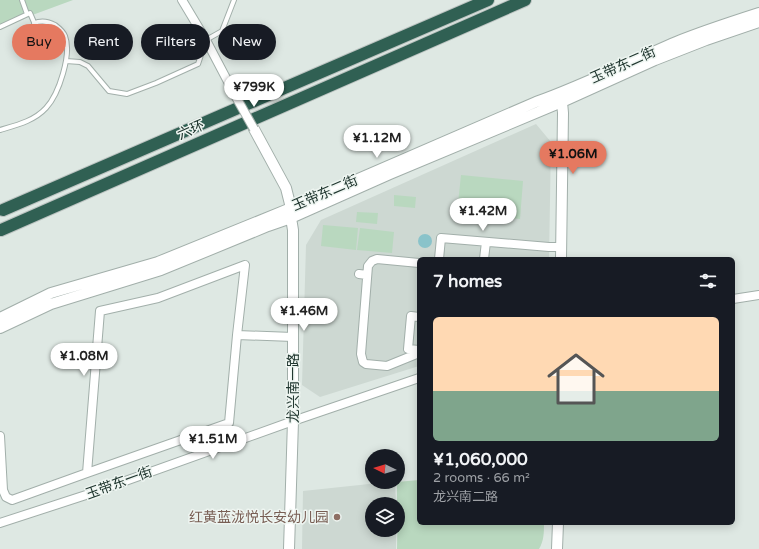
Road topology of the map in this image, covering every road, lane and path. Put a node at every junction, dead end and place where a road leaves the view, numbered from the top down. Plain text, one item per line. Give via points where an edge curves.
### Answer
1 (22, 0) edge
2 (182, 0) edge
3 (234, 0) edge
4 (488, 0) edge
5 (525, 0) edge
6 (759, 13) edge
7 (27, 14) junction
8 (759, 22) edge
9 (34, 23) joint
10 (196, 24) edge
11 (0, 27) edge
12 (210, 38) edge
13 (210, 48) edge
14 (199, 60) edge
15 (66, 61) junction
16 (561, 98) junction
17 (254, 129) joint
18 (0, 130) edge
19 (291, 208) junction
20 (3, 210) dead end
21 (291, 218) junction
22 (1, 230) edge
23 (486, 242) junction
24 (561, 247) junction
25 (439, 257) edge
26 (484, 257) edge
27 (561, 257) edge
28 (417, 263) edge
29 (759, 295) edge
30 (735, 300) edge
31 (417, 317) edge
32 (0, 318) edge
33 (0, 328) edge
34 (237, 335) junction
35 (293, 337) junction
36 (417, 350) edge
37 (417, 354) edge
38 (417, 379) edge
39 (293, 421) junction
40 (0, 436) edge
41 (87, 473) junction
42 (0, 523) edge
43 (558, 525) edge
44 (289, 549) edge
45 (557, 549) edge

1 - 7 lane
2 - 10 street, 龙兴南一路
3 - 12 lane via 222,31
4 - 20 highway, 六环
5 - 22 highway, 六环
6 - 16 street, 玉带东二街 via 677,41
7 - 9 lane via 30,12
7 - 11 lane
8 - 16 street, 玉带东二街 via 706,40
9 - 15 lane via 51,23 60,29 65,36
13 - 17 street, 龙兴南一路, bridge
14 - 15 lane via 198,64 127,94 109,92 88,66 80,62
15 - 18 lane via 59,88 47,107 34,118
16 - 19 street, 玉带东二街 via 536,102
16 - 21 street, 玉带东二街
16 - 24 street
17 - 19 street, 龙兴南一路 via 286,188
19 - 21 street, 龙兴南一路
19 - 32 street, 玉带东二街 via 158,262 51,293
21 - 33 street, 玉带东二街 via 161,270 51,304
21 - 35 street, 龙兴南一路
23 - 24 street
23 - 25 street via 441,238
23 - 26 street
24 - 27 street
28 - 37 street via 377,259 372,261 363,274 361,354 366,364 387,366
29 - 30 street
31 - 36 street via 411,316 408,348
34 - 35 street
34 - 41 street via 229,423
34 - 41 street via 245,265 158,298 100,311
35 - 39 street, 龙兴南一路
38 - 39 street, 玉带东一街
39 - 42 street, 玉带东一街
39 - 44 street, 龙兴南一路
40 - 41 street via 3,490 6,497 12,500
43 - 45 street

